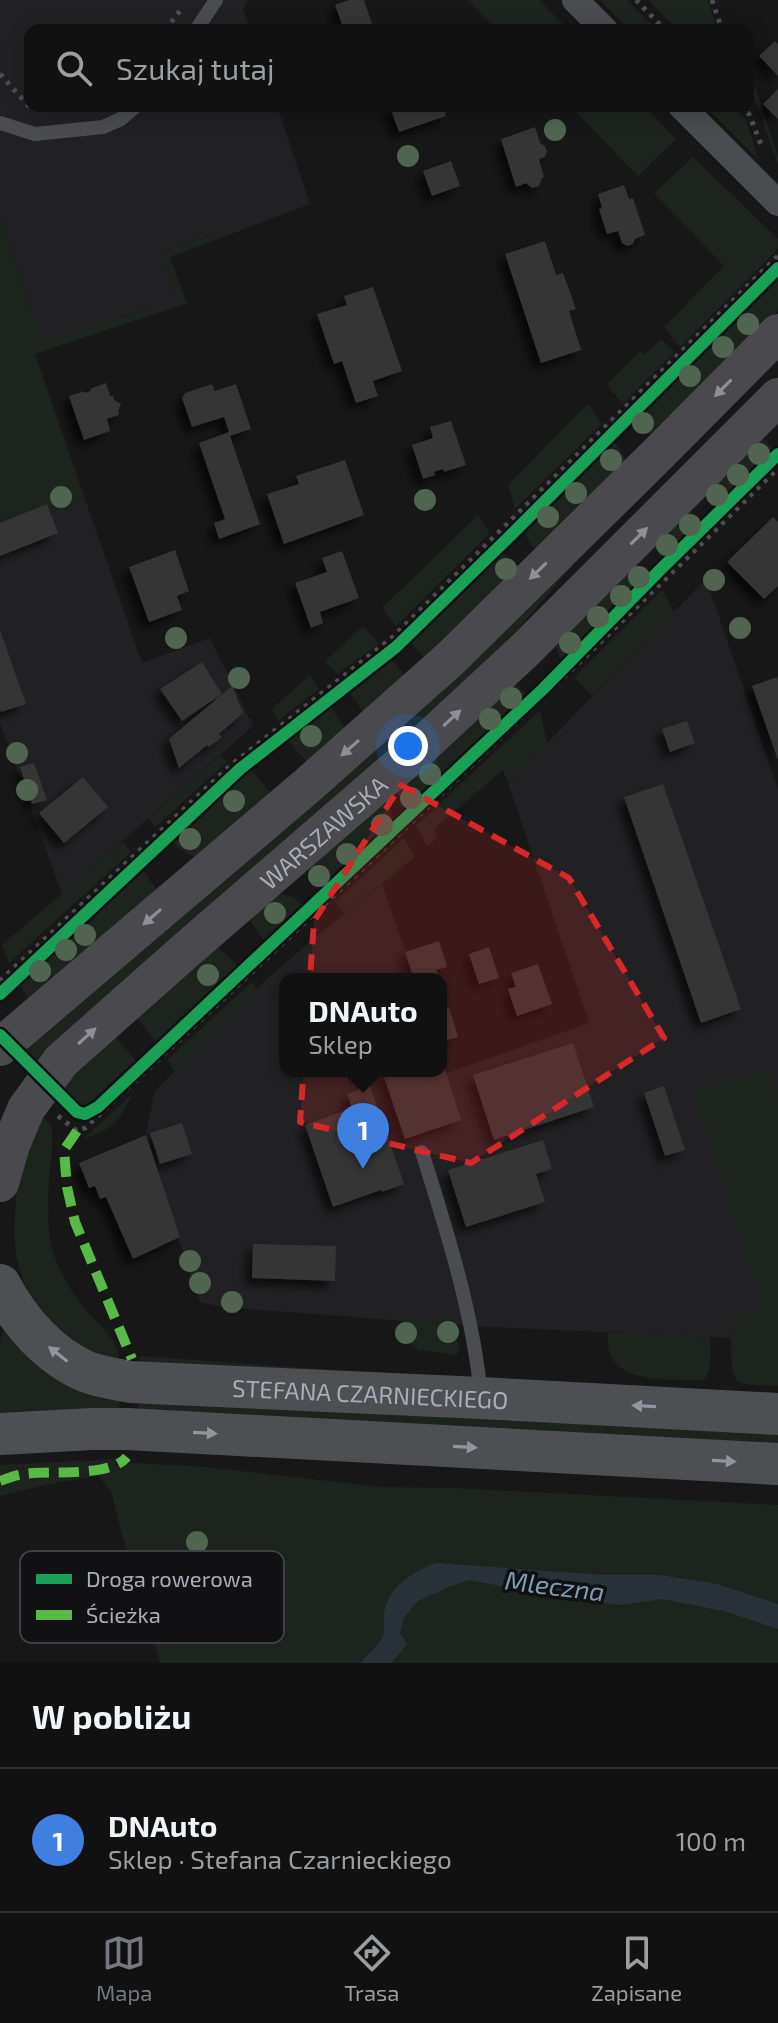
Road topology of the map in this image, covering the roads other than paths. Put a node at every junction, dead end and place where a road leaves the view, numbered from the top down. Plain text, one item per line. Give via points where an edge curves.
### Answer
1 (216, 0) edge
2 (575, 0) edge
3 (200, 24) edge
4 (599, 24) edge
5 (129, 112) edge
6 (687, 112) edge
7 (0, 123) edge
8 (778, 203) edge
9 (778, 333) edge
10 (778, 397) edge
11 (0, 1047) edge
12 (422, 1152) dead end
13 (0, 1183) edge
14 (0, 1285) edge
15 (481, 1398) junction
16 (778, 1414) edge
17 (0, 1434) edge
18 (778, 1464) edge

1 - 3 lane
2 - 4 street
5 - 7 lane via 103,127 35,134
6 - 8 street
9 -> 11 main road, WARSZAWSKA via 439,668
13 -> 10 main road, WARSZAWSKA via 18,1126 61,1061 514,661
12 - 15 lane via 471,1326
15 -> 14 main road, STEFANA CZARNIECKIEGO via 108,1378 55,1352 23,1320
16 -> 15 main road, STEFANA CZARNIECKIEGO
17 -> 18 main road, STEFANA CZARNIECKIEGO via 127,1429

